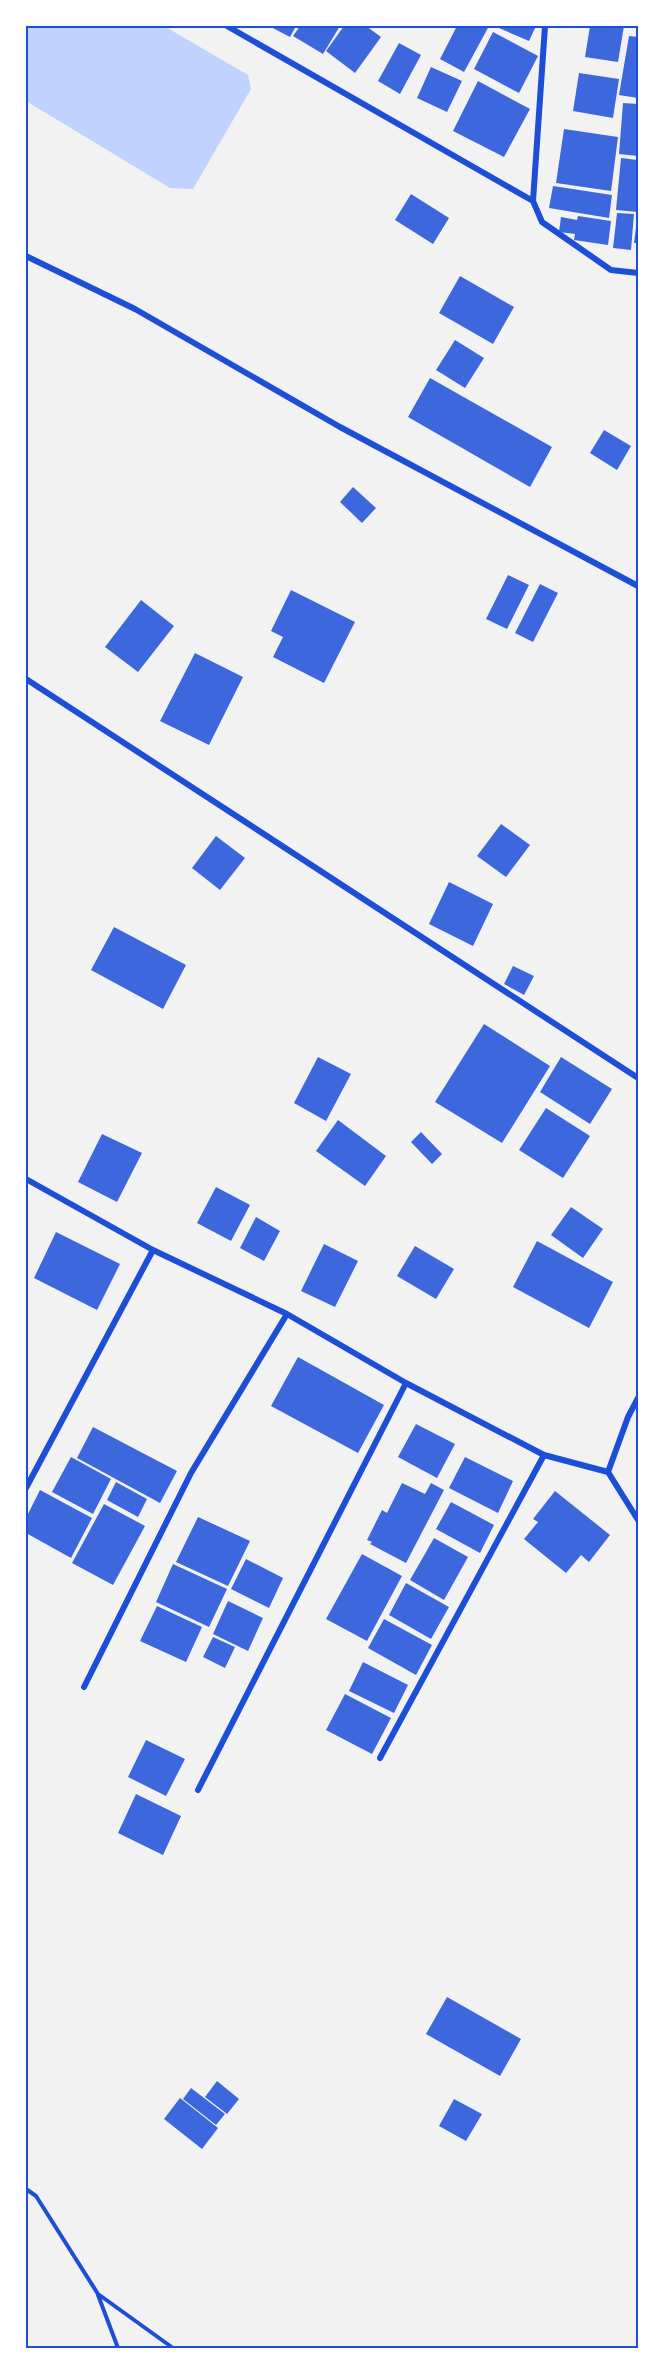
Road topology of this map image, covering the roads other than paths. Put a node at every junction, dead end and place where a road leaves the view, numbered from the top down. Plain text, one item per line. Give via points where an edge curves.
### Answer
1 (227, 26) edge
2 (545, 26) edge
3 (533, 201) junction
4 (26, 256) edge
5 (639, 273) edge
6 (639, 586) edge
7 (26, 679) edge
8 (639, 1078) edge
9 (26, 1179) edge
10 (153, 1250) junction
11 (287, 1314) junction
12 (406, 1383) junction
13 (639, 1398) edge
14 (544, 1455) junction
15 (608, 1472) junction
16 (26, 1488) edge
17 (639, 1520) edge
18 (84, 1688) dead end
19 (380, 1758) dead end
20 (198, 1790) dead end

1 - 3 street
2 - 3 street
3 - 5 street via 542,222 611,270
4 - 6 street via 135,309 340,427
7 - 8 street
9 - 10 street
10 - 11 street
10 - 16 street
11 - 12 street
11 - 18 street via 191,1473
12 - 14 street
12 - 20 street
13 - 15 street
14 - 15 street
14 - 19 street
15 - 17 street

